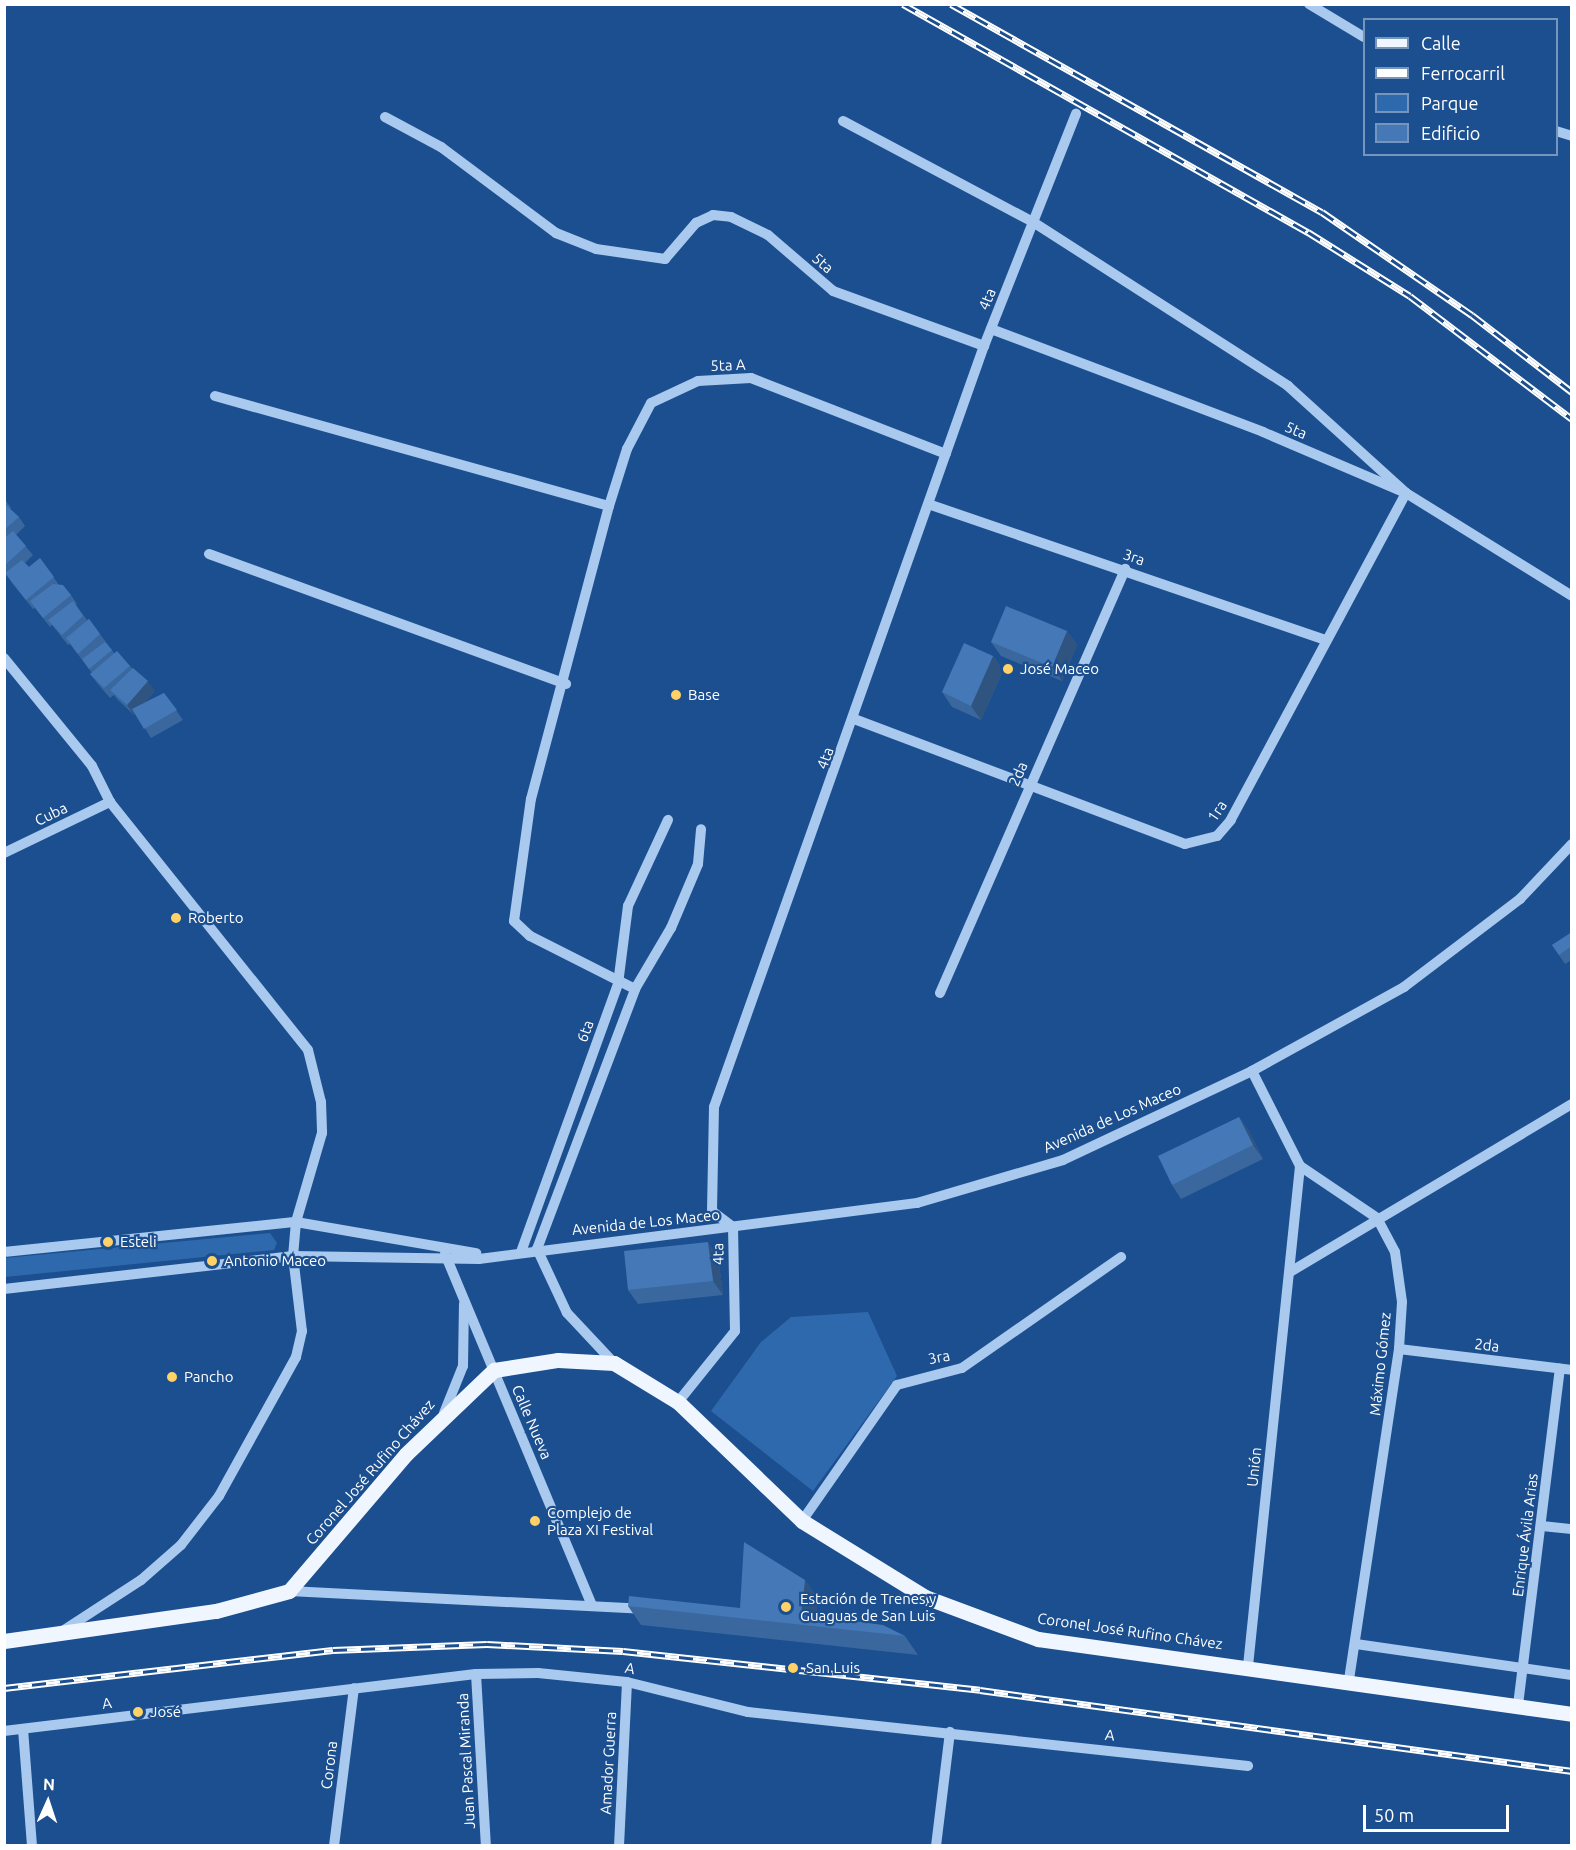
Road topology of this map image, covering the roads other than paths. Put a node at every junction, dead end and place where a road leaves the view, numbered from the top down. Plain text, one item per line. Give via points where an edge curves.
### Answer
1 (1309, 4) edge
2 (1363, 36) edge
3 (1076, 114) dead end
4 (385, 117) dead end
5 (843, 121) dead end
6 (1033, 222) junction
7 (990, 329) junction
8 (984, 346) junction
9 (215, 396) dead end
10 (946, 454) junction
11 (1406, 493) junction
12 (931, 505) junction
13 (609, 506) junction
14 (209, 554) dead end
15 (1125, 569) junction
16 (1572, 596) edge
17 (1326, 639) junction
18 (4, 658) edge
19 (566, 684) junction
20 (855, 719) junction
21 (1030, 784) junction
22 (110, 802) junction
23 (668, 820) dead end
24 (701, 829) dead end
25 (1572, 844) edge
26 (4, 853) edge
27 (618, 984) junction
28 (635, 989) junction
29 (940, 993) dead end
30 (1252, 1071) junction
31 (1572, 1104) edge
32 (1300, 1166) junction
33 (1377, 1218) junction
34 (296, 1222) junction
35 (733, 1227) junction
36 (537, 1250) junction
37 (4, 1252) edge
38 (521, 1252) junction
39 (293, 1256) junction
40 (446, 1256) junction
41 (1121, 1257) dead end
42 (1290, 1272) junction
43 (4, 1289) edge
44 (465, 1298) junction
45 (1399, 1349) junction
46 (614, 1363) junction
47 (1560, 1368) junction
48 (494, 1370) junction
49 (1572, 1370) edge
50 (678, 1402) junction
51 (443, 1414) junction
52 (802, 1521) junction
53 (1542, 1526) junction
54 (1572, 1529) edge
55 (289, 1592) junction
56 (592, 1605) junction
57 (651, 1609) edge
58 (58, 1634) junction
59 (4, 1641) edge
60 (1356, 1644) junction
61 (1248, 1666) junction
62 (1522, 1668) junction
63 (476, 1674) junction
64 (1572, 1675) edge
65 (1349, 1679) junction
66 (627, 1682) junction
67 (354, 1688) junction
68 (1518, 1705) junction
69 (1572, 1714) edge
70 (23, 1729) junction
71 (4, 1731) edge
72 (950, 1732) junction
73 (1248, 1766) dead end
74 (32, 1845) edge
75 (334, 1845) edge
76 (486, 1845) edge
77 (619, 1845) edge
78 (936, 1845) edge

1 - 2 street
3 - 6 street, 4ta
4 - 8 street, 5ta via 441,147 556,233 625,257 665,259 696,224 713,215 731,217 768,235 833,291
5 - 6 street
6 - 7 street, 4ta
6 - 11 street via 1288,386
7 - 8 street, 4ta
7 - 11 street, 5ta via 1263,432
8 - 10 street, 4ta
9 - 13 street
10 - 12 street, 4ta
10 - 13 street, 5ta A via 752,378 698,381 651,403 627,449
11 - 16 street, 5ta
11 - 17 street, 1ra
12 - 15 street, 3ra
12 - 20 street, 4ta
13 - 19 street, 5ta A
14 - 19 street
15 - 17 street, 3ra
15 - 21 street, 2da
17 - 21 street, 1ra via 1231,820 1217,836 1185,844
18 - 22 street via 92,766
19 - 27 street, 5ta A via 531,799 514,921 530,936
20 - 21 street, 1ra
20 - 35 street, 4ta via 714,1107 712,1211
21 - 29 street, 2da
22 - 26 street, Cuba
22 - 34 street via 308,1050 321,1102 322,1133
23 - 27 street, 6ta via 628,906
24 - 28 street via 698,864 671,928
25 - 30 street, Avenida de Los Maceo via 1520,898 1404,987
27 - 28 street
27 - 38 street, 6ta
28 - 36 street
30 - 32 street, Máximo Gómez
30 - 35 street, Avenida de Los Maceo via 1063,1160 917,1203
31 - 33 street
32 - 33 street, Máximo Gómez
32 - 42 street, Unión
33 - 42 street
33 - 45 street, Máximo Gómez via 1395,1252 1402,1302
34 - 37 street, Avenida de Los Maceo
34 - 39 street
34 - 40 street, Avenida de Los Maceo
35 - 36 street, Avenida de Los Maceo
35 - 50 street, 4ta via 735,1331
36 - 38 street, Avenida de Los Maceo
36 - 46 street via 567,1313
38 - 40 street, Avenida de Los Maceo
39 - 40 street, Avenida de Los Maceo
39 - 43 street, Avenida de Los Maceo
39 - 58 street via 302,1331 296,1357 219,1496 181,1545 141,1580
40 - 44 street, Calle Nueva
41 - 52 street, 3ra via 962,1368 897,1385
42 - 61 street, Unión
44 - 48 street, Calle Nueva
44 - 51 street via 464,1366
45 - 47 street, 2da
45 - 60 street, Máximo Gómez
46 - 48 main road, Coronel José Rufino Chávez via 530,1362
46 - 50 main road, Coronel José Rufino Chávez
47 - 49 street, 2da
47 - 53 street, Enrique Ávila Arias
48 - 51 main road, Coronel José Rufino Chávez
48 - 56 street, Calle Nueva
50 - 52 main road, Coronel José Rufino Chávez
51 - 55 main road, Coronel José Rufino Chávez
52 - 61 main road, Coronel José Rufino Chávez via 925,1597 1038,1639
53 - 54 street
53 - 62 street, Enrique Ávila Arias
55 - 56 street
55 - 58 main road via 216,1611
56 - 57 street
58 - 59 main road
60 - 62 street
60 - 65 street, Máximo Gómez
61 - 65 main road, Coronel José Rufino Chávez
62 - 64 street
62 - 68 street, Enrique Ávila Arias
63 - 66 street, A via 538,1673
63 - 67 street, A
63 - 76 street, Juan Pascal Miranda
65 - 68 main road, Coronel José Rufino Chávez
66 - 72 street, A via 748,1712
66 - 77 street, Amador Guerra
67 - 70 street, A
67 - 75 street, Corona
68 - 69 main road, Coronel José Rufino Chávez
70 - 71 street, A
70 - 74 street
72 - 73 street, A
72 - 78 street

